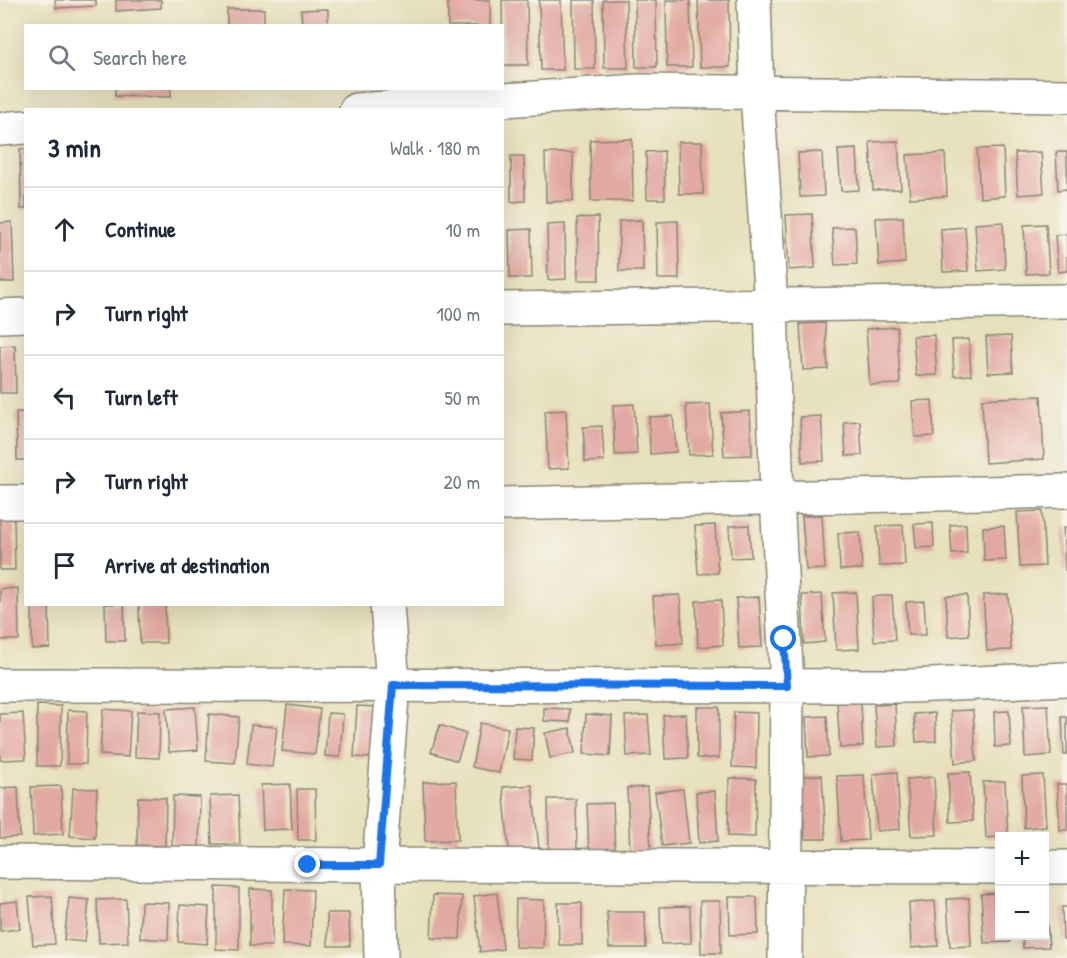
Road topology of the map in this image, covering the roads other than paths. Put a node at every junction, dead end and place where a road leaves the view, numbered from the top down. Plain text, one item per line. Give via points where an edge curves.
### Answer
1 (754, 0) edge
2 (756, 93) junction
3 (1067, 96) edge
4 (415, 108) edge
5 (24, 127) edge
6 (0, 129) edge
7 (1067, 301) edge
8 (771, 305) junction
9 (504, 309) edge
10 (24, 315) edge
11 (0, 316) edge
12 (1067, 491) edge
13 (777, 498) junction
14 (0, 502) edge
15 (24, 502) edge
16 (504, 504) edge
17 (387, 606) edge
18 (1067, 679) edge
19 (0, 685) edge
20 (393, 685) junction
21 (787, 686) junction
22 (0, 862) edge
23 (379, 865) junction
24 (785, 866) junction
25 (995, 867) edge
26 (1049, 867) edge
27 (1067, 867) edge
28 (381, 958) edge
29 (785, 958) edge

1 - 2 street
2 - 3 street
2 - 4 street via 638,91
2 - 8 street
5 - 6 street
7 - 8 street
8 - 9 street
8 - 13 street
10 - 11 street
12 - 13 street
13 - 16 street
13 - 21 street
14 - 15 street
17 - 20 street
18 - 21 street via 910,686
19 - 20 street
20 - 21 street
20 - 23 street
21 - 24 street
22 - 23 street
23 - 24 street
23 - 28 street
24 - 25 street
24 - 29 street
26 - 27 street

